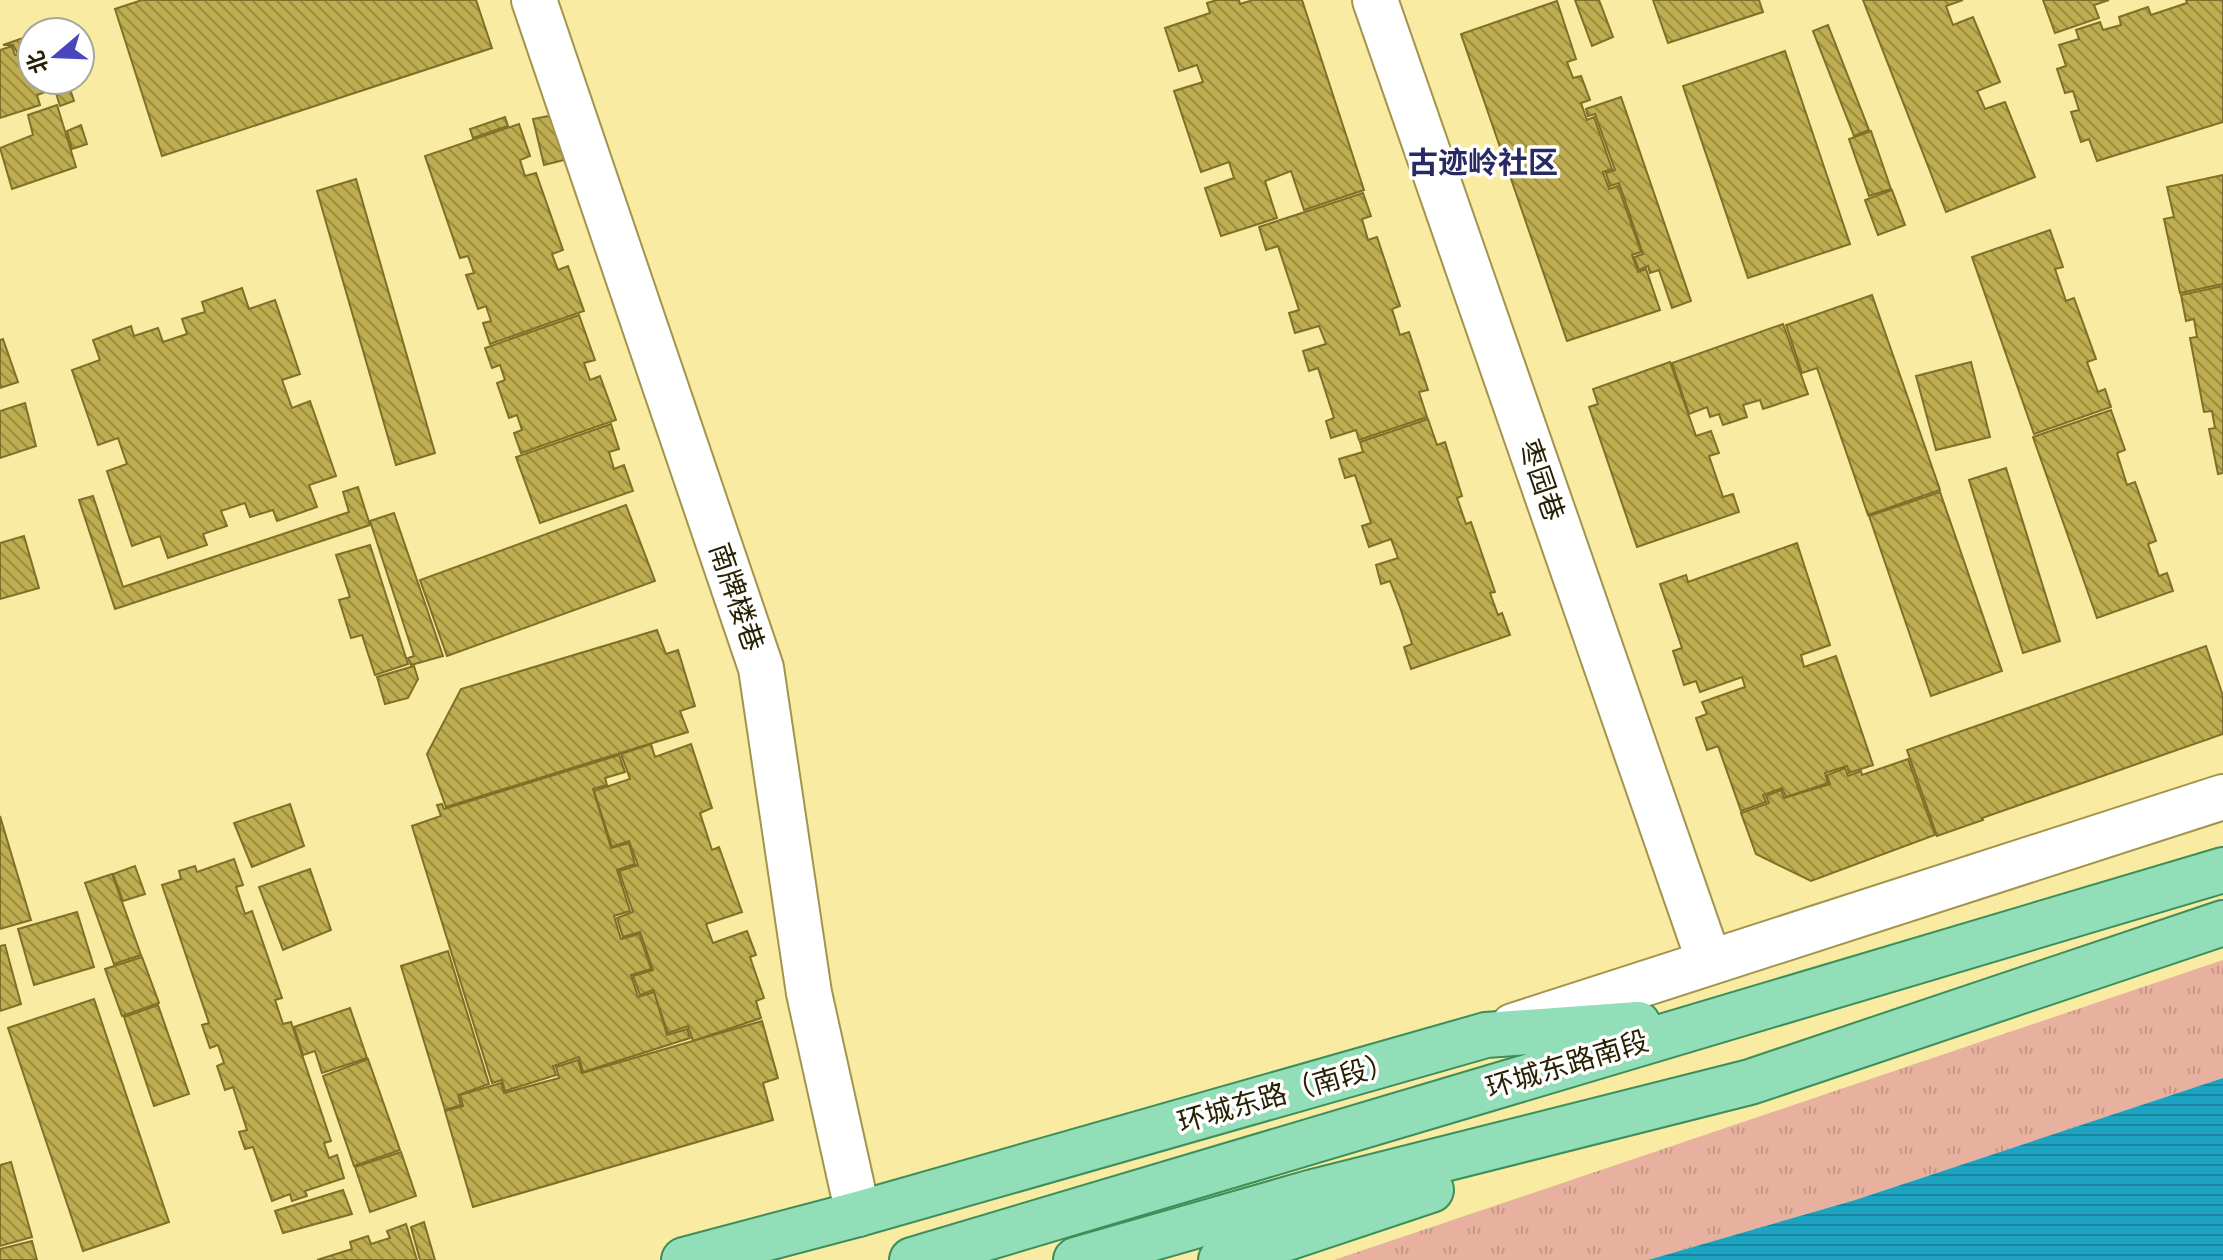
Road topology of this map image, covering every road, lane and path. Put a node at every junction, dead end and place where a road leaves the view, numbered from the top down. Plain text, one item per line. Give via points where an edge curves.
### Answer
1 (534, 0) edge
2 (1375, 0) edge
3 (2223, 797) edge
4 (2223, 870) edge
5 (2223, 923) edge
6 (1709, 961) junction
7 (1722, 1017) junction
8 (1486, 1035) junction
9 (1750, 1082) junction
10 (858, 1214) junction
11 (684, 1260) edge
12 (912, 1260) edge
13 (1076, 1260) edge
14 (1221, 1260) edge

1 - 10 street, 南牌楼巷 via 761,668 809,993
2 - 6 street, 枣园巷
3 - 6 street
4 - 7 main road, 环城东路南段
5 - 9 main road, 环城东路南段
6 - 8 street
7 - 8 main road, 环城东路（南段）
7 - 12 main road, 环城东路南段
8 - 10 main road, 环城东路（南段）
9 - 13 main road, 环城东路南段 via 1313,1192
9 - 14 main road
10 - 11 main road, 环城东路（南段）

